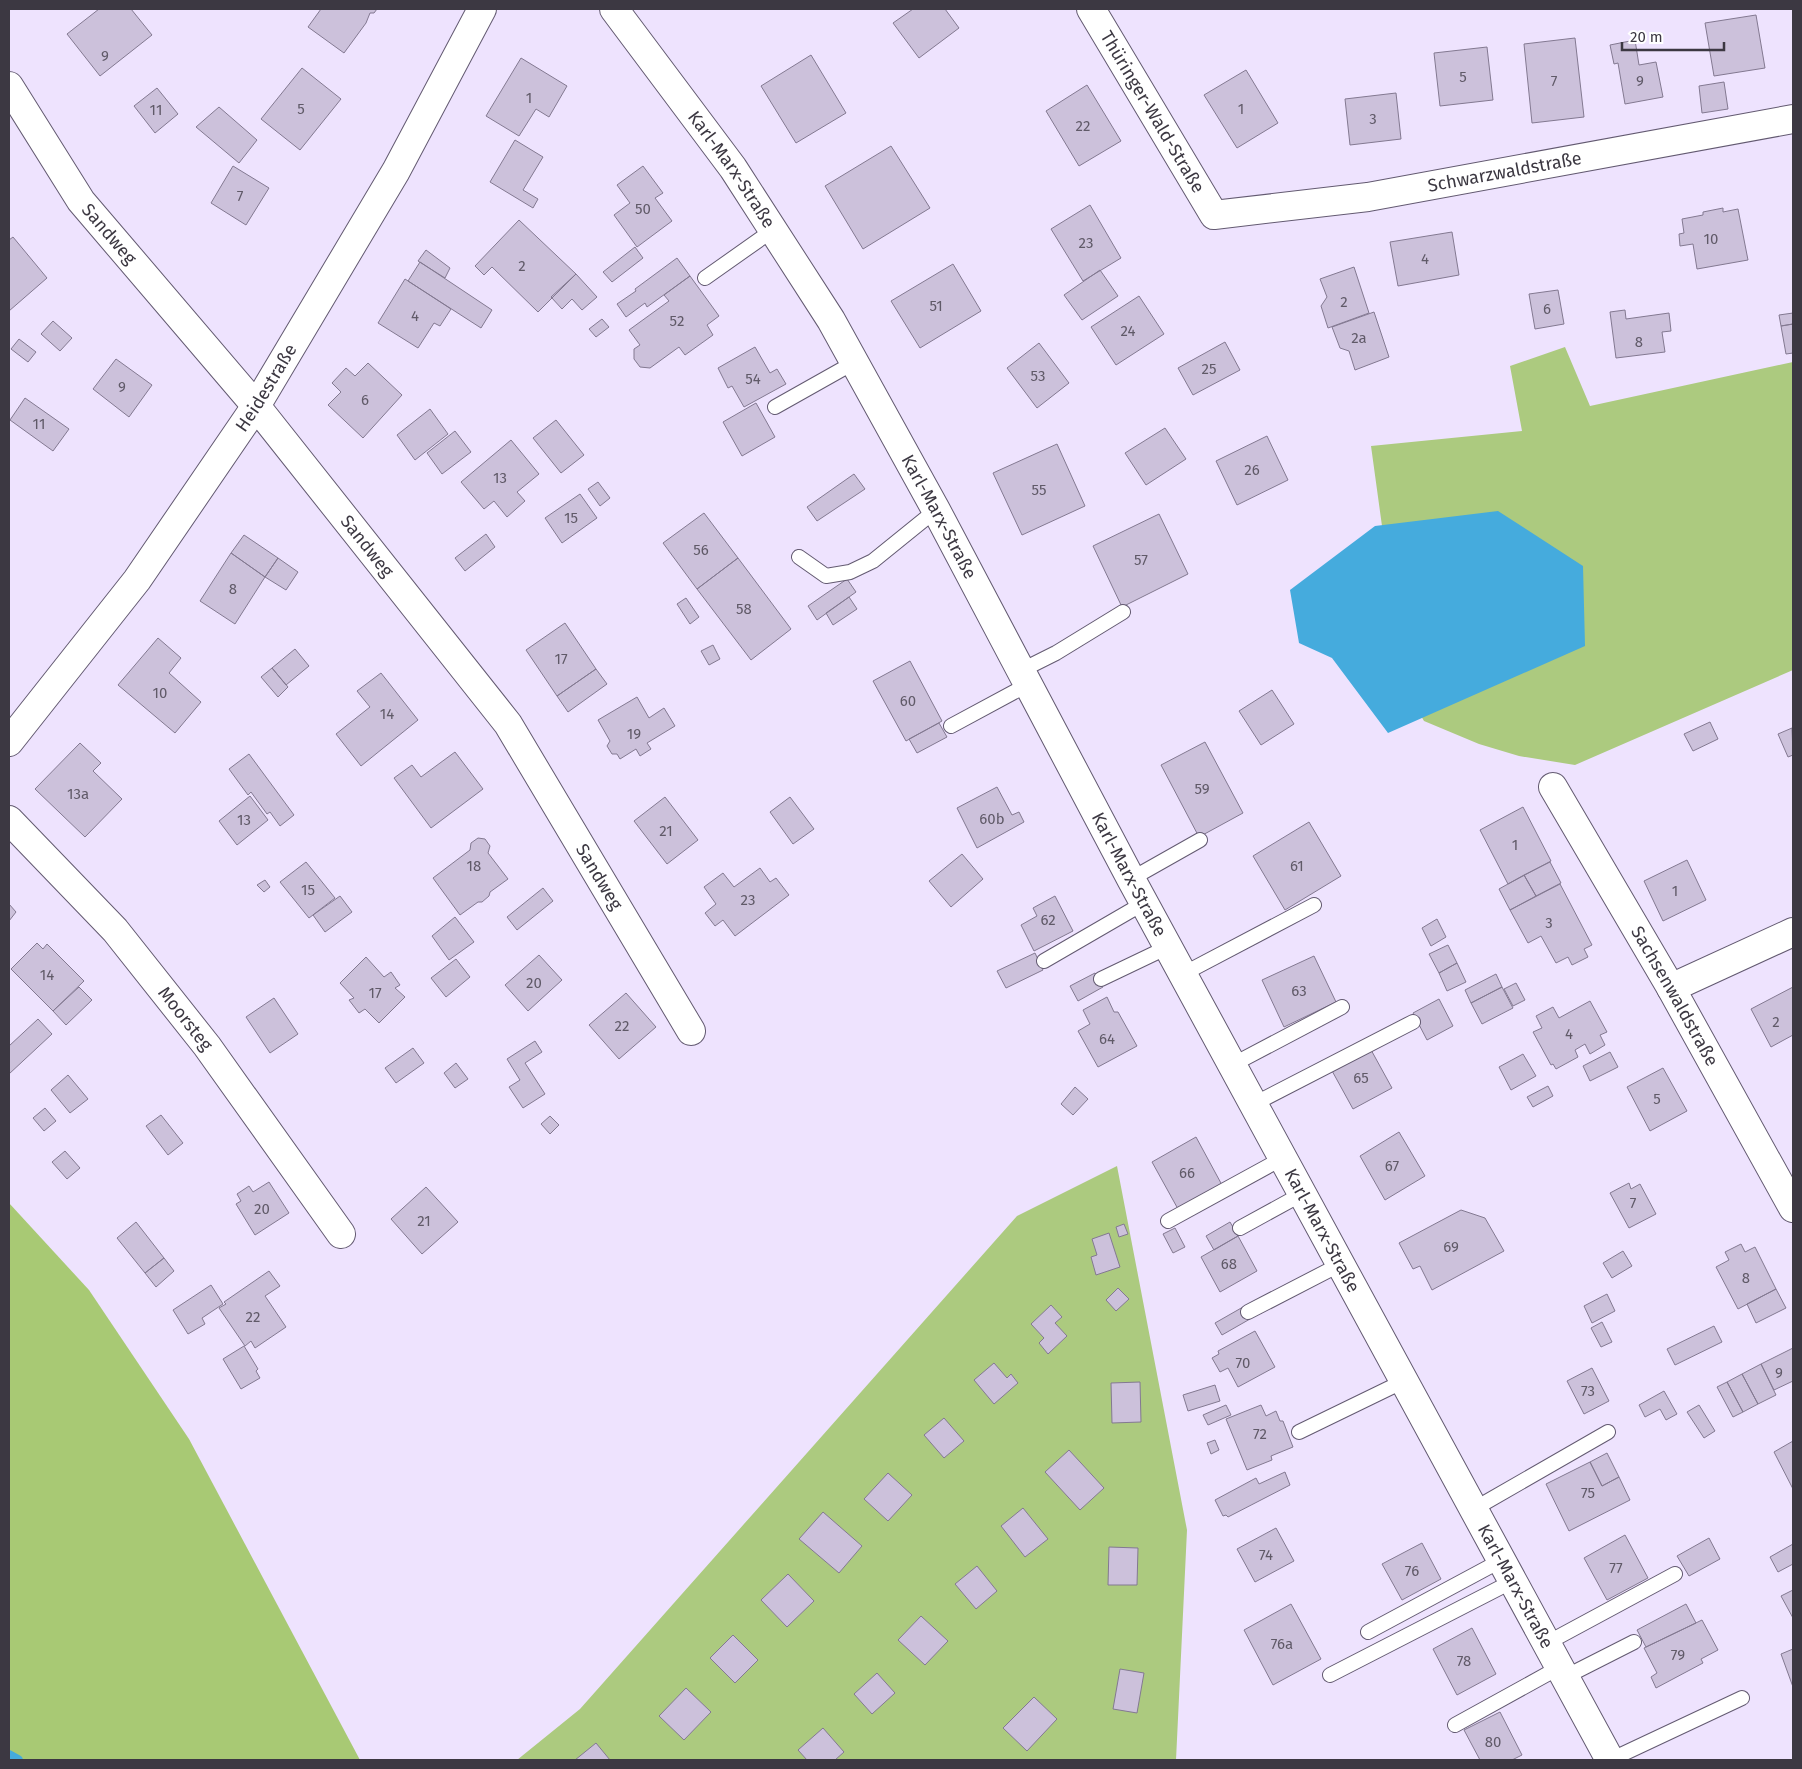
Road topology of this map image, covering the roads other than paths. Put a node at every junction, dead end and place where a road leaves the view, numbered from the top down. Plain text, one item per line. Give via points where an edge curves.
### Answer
1 (482, 9) edge
2 (614, 9) edge
3 (1091, 9) edge
4 (9, 86) edge
5 (1793, 119) edge
6 (1214, 215) joint
7 (773, 230) junction
8 (705, 278) dead end
9 (855, 362) junction
10 (256, 406) junction
11 (775, 407) dead end
12 (936, 510) junction
13 (798, 557) dead end
14 (1123, 612) dead end
15 (1023, 678) junction
16 (951, 726) dead end
17 (9, 742) edge
18 (1552, 787) dead end
19 (9, 820) edge
20 (1200, 840) dead end
21 (1131, 879) junction
22 (1144, 903) junction
23 (1314, 905) dead end
24 (1793, 932) edge
25 (1168, 946) junction
26 (1044, 962) dead end
27 (1183, 974) junction
28 (1101, 978) dead end
29 (1671, 988) junction
30 (1342, 1007) dead end
31 (1413, 1022) dead end
32 (691, 1030) dead end
33 (1232, 1065) junction
34 (1254, 1104) junction
35 (1283, 1158) junction
36 (1302, 1194) junction
37 (1793, 1208) edge
38 (1168, 1221) dead end
39 (1240, 1228) dead end
40 (341, 1234) dead end
41 (1341, 1264) junction
42 (1248, 1312) dead end
43 (1404, 1381) junction
44 (1299, 1432) dead end
45 (1608, 1432) dead end
46 (1474, 1509) junction
47 (1507, 1570) junction
48 (1676, 1574) dead end
49 (1368, 1632) dead end
50 (1634, 1642) dead end
51 (1547, 1643) junction
52 (1563, 1672) junction
53 (1330, 1675) dead end
54 (1742, 1698) dead end
55 (1454, 1725) dead end
56 (1610, 1760) edge

1 - 10 street, Heidestraße via 396,171
2 - 7 street, Karl-Marx-Straße via 732,168
3 - 6 street, Thüringer-Wald-Straße
4 - 10 street, Sandweg via 81,201
5 - 6 street, Schwarzwaldstraße via 1368,197
7 - 8 lane
7 - 9 street, Karl-Marx-Straße via 832,320
9 - 11 lane
9 - 12 street, Karl-Marx-Straße
10 - 17 street, Heidestraße via 137,580
10 - 32 street, Sandweg via 508,724
12 - 13 lane via 873,561 850,572 826,576
12 - 15 street, Karl-Marx-Straße
14 - 15 lane via 1056,653
15 - 16 lane
15 - 21 street, Karl-Marx-Straße
18 - 29 street, Sachsenwaldstraße
19 - 40 street, Moorsteg via 121,938 207,1046
20 - 21 lane
21 - 22 street, Karl-Marx-Straße
22 - 25 street, Karl-Marx-Straße
22 - 26 lane
23 - 27 lane
24 - 29 street
25 - 27 street, Karl-Marx-Straße
25 - 28 lane
27 - 33 street, Karl-Marx-Straße
29 - 37 street, Sachsenwaldstraße
30 - 33 lane
31 - 34 lane
33 - 34 street, Karl-Marx-Straße
34 - 35 street, Karl-Marx-Straße
35 - 36 street, Karl-Marx-Straße
35 - 38 lane
36 - 39 lane
36 - 41 street, Karl-Marx-Straße
41 - 42 lane
41 - 43 street, Karl-Marx-Straße
43 - 44 lane
43 - 46 street, Karl-Marx-Straße
45 - 46 lane
46 - 47 street, Karl-Marx-Straße
47 - 49 lane
47 - 51 street, Karl-Marx-Straße
47 - 53 lane
48 - 51 lane
50 - 52 lane
51 - 52 street, Karl-Marx-Straße
52 - 55 lane
52 - 56 street, Karl-Marx-Straße
54 - 56 lane

